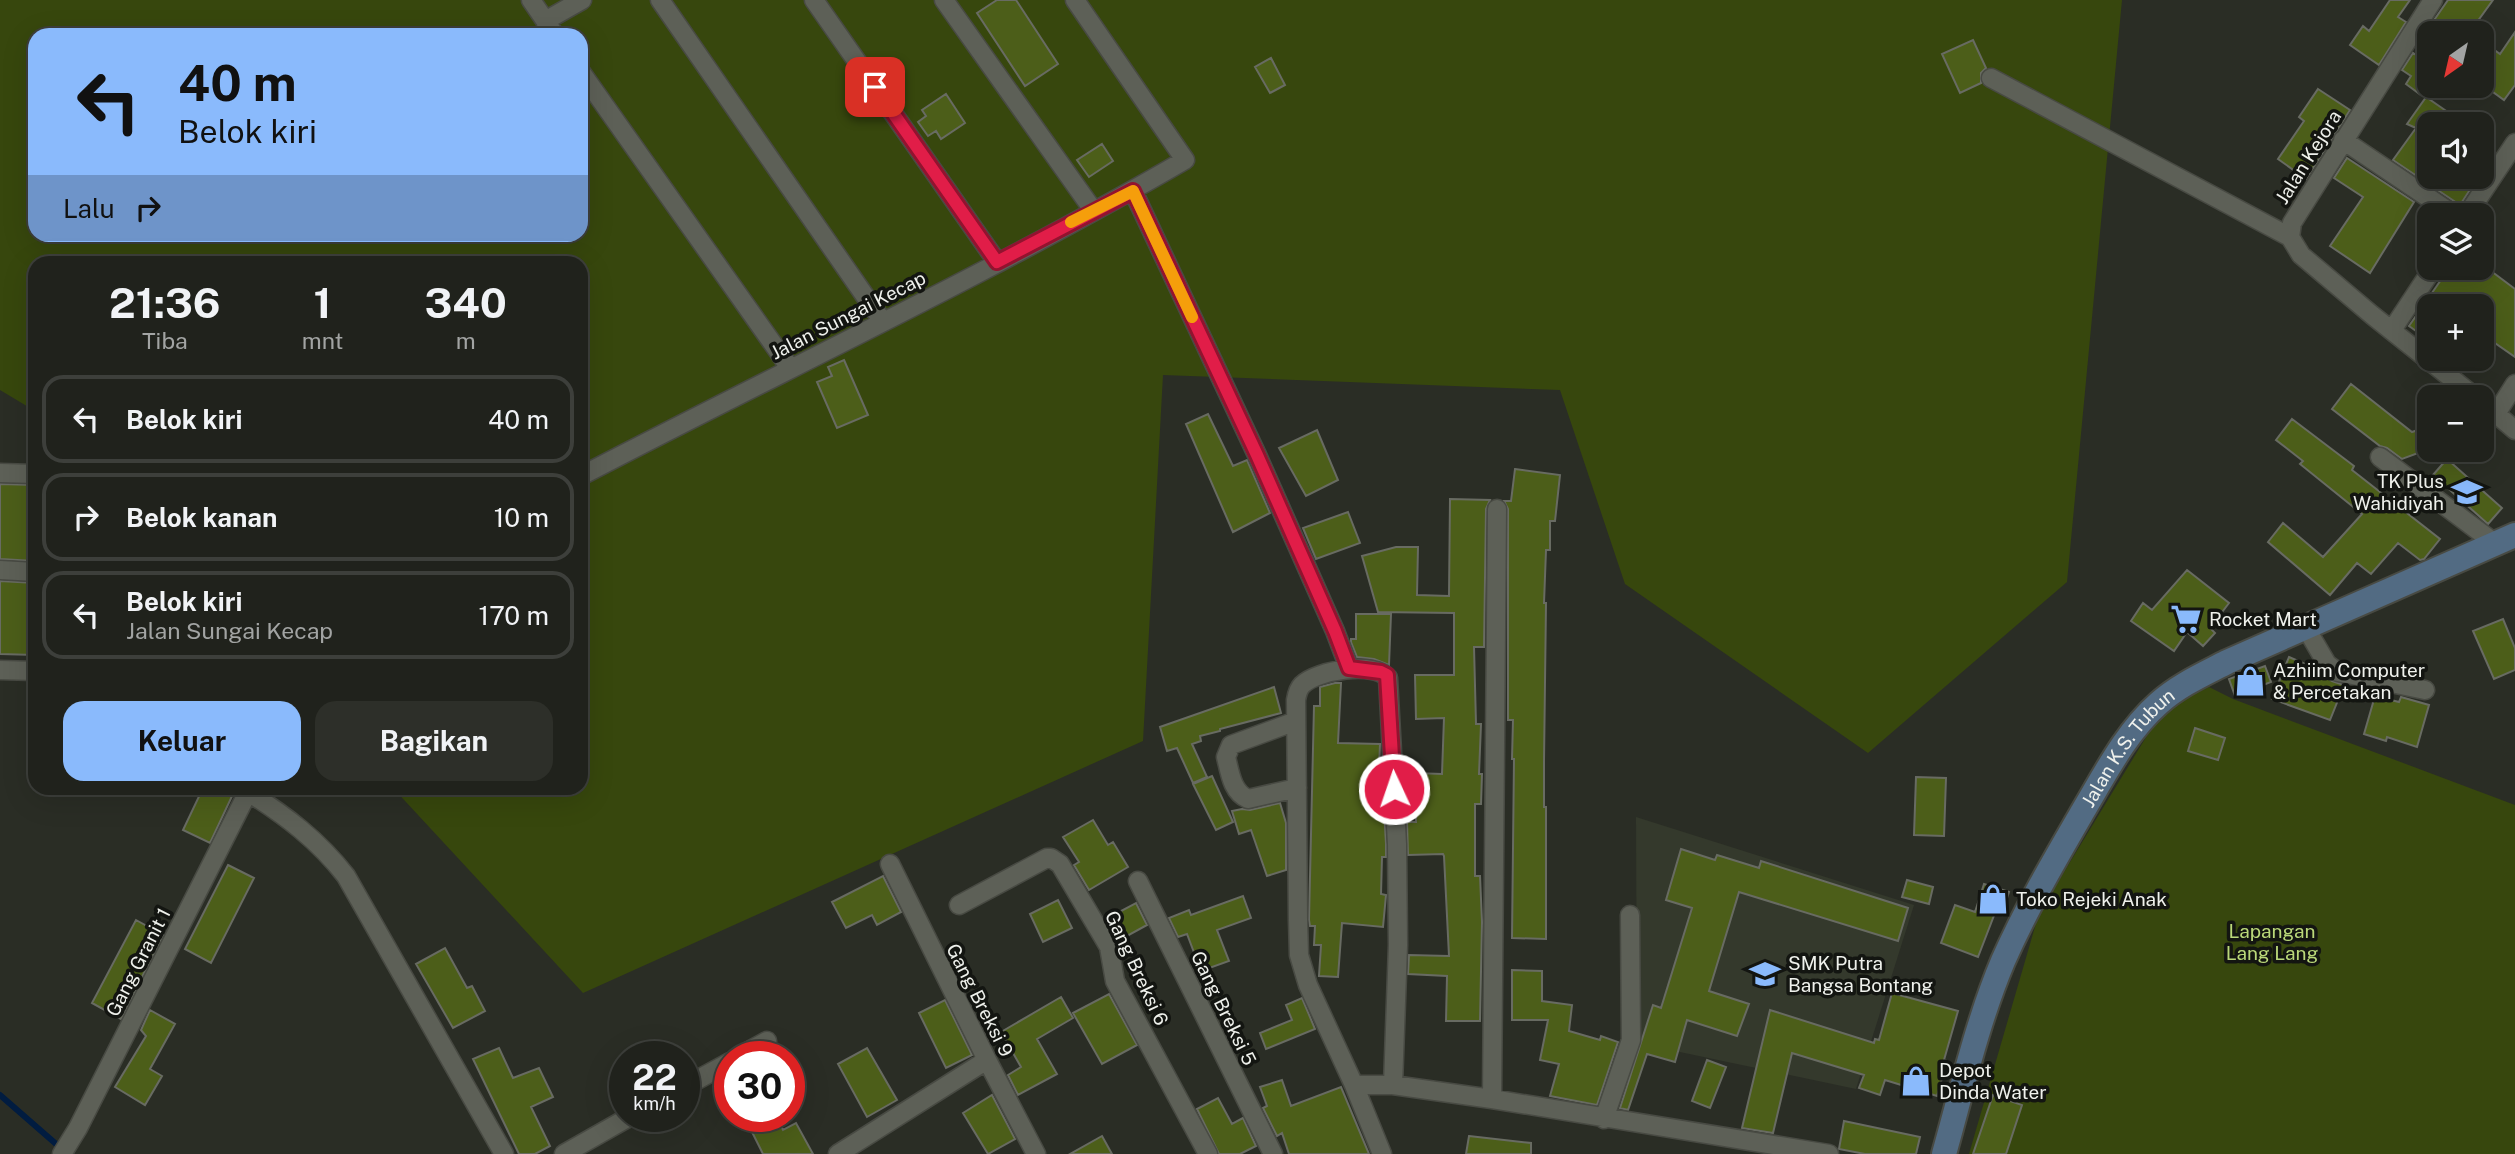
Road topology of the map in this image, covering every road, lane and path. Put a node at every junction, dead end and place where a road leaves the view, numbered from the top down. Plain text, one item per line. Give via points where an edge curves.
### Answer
1 (531, 0) edge
2 (582, 0) edge
3 (660, 0) edge
4 (814, 0) edge
5 (944, 0) edge
6 (1075, 0) edge
7 (2433, 0) edge
8 (550, 28) edge
9 (1991, 78) dead end
10 (588, 82) edge
11 (2343, 140) junction
12 (2515, 143) edge
13 (1133, 191) junction
14 (2436, 203) edge
15 (2476, 203) edge
16 (1093, 210) junction
17 (2290, 237) junction
18 (997, 262) junction
19 (2425, 280) edge
20 (883, 322) junction
21 (2392, 330) junction
22 (790, 368) junction
23 (2515, 384) edge
24 (2461, 385) edge
25 (2496, 414) joint
26 (2515, 430) edge
27 (2380, 457) dead end
28 (0, 472) edge
29 (588, 472) edge
30 (28, 474) edge
31 (1497, 509) dead end
32 (2505, 540) edge
33 (0, 570) edge
34 (28, 572) edge
35 (2306, 628) junction
36 (1349, 668) junction
37 (0, 670) edge
38 (28, 671) edge
39 (2425, 690) dead end
40 (1296, 721) junction
41 (1297, 789) junction
42 (246, 795) edge
43 (256, 795) edge
44 (890, 864) dead end
45 (1138, 881) dead end
46 (960, 905) dead end
47 (1630, 915) dead end
48 (987, 1060) junction
49 (1354, 1085) junction
50 (1392, 1085) junction
51 (1492, 1099) junction
52 (1604, 1119) junction
53 (609, 1128) edge
54 (62, 1154) edge
55 (504, 1154) edge
56 (564, 1154) edge
57 (838, 1154) edge
58 (1036, 1154) edge
59 (1208, 1154) edge
60 (1273, 1154) edge
61 (1382, 1154) edge
62 (1829, 1154) edge
63 (1944, 1154) edge

1 - 8 street
2 - 8 street
3 - 20 street
4 - 18 street
5 - 16 street
6 - 13 street, Jalan Sungai Kecap via 1185,160
7 - 11 street, Jalan Kejora
9 - 17 street
10 - 22 street
11 - 14 street
11 - 17 street, Jalan Kejora via 2292,223
12 - 15 street
13 - 16 street, Jalan Sungai Kecap
13 - 36 street via 1257,455
16 - 18 street, Jalan Sungai Kecap
17 - 21 street via 2301,255
18 - 20 street, Jalan Sungai Kecap
19 - 21 street
20 - 22 street, Jalan Sungai Kecap
21 - 24 street
22 - 29 street, Jalan Sungai Kecap
23 - 25 street
25 - 26 street
27 - 32 street
28 - 30 street
31 - 51 street
32 - 35 street, Jalan K.S. Tubun
33 - 34 street
35 - 39 street via 2327,664 2337,672
35 - 63 street, Jalan K.S. Tubun via 2187,682 2131,733 2029,904 2002,964
36 - 40 street via 1304,682 1298,690
36 - 50 street via 1381,672 1388,678 1398,945
37 - 38 street
40 - 41 street
40 - 41 street via 1231,745 1226,757 1236,791 1248,799
41 - 49 street via 1299,955
42 - 54 street, Gang Granit 1
43 - 55 street via 307,833 346,876
44 - 48 street, Gang Breksi 9
45 - 60 street, Gang Breksi 5
46 - 59 street, Gang Breksi 6 via 1047,858 1060,864 1109,947 1115,981
47 - 52 street via 1631,1040
48 - 57 street
48 - 58 street, Gang Breksi 9
49 - 50 street
49 - 61 street
50 - 51 street
51 - 52 street
52 - 62 street
53 - 56 street

